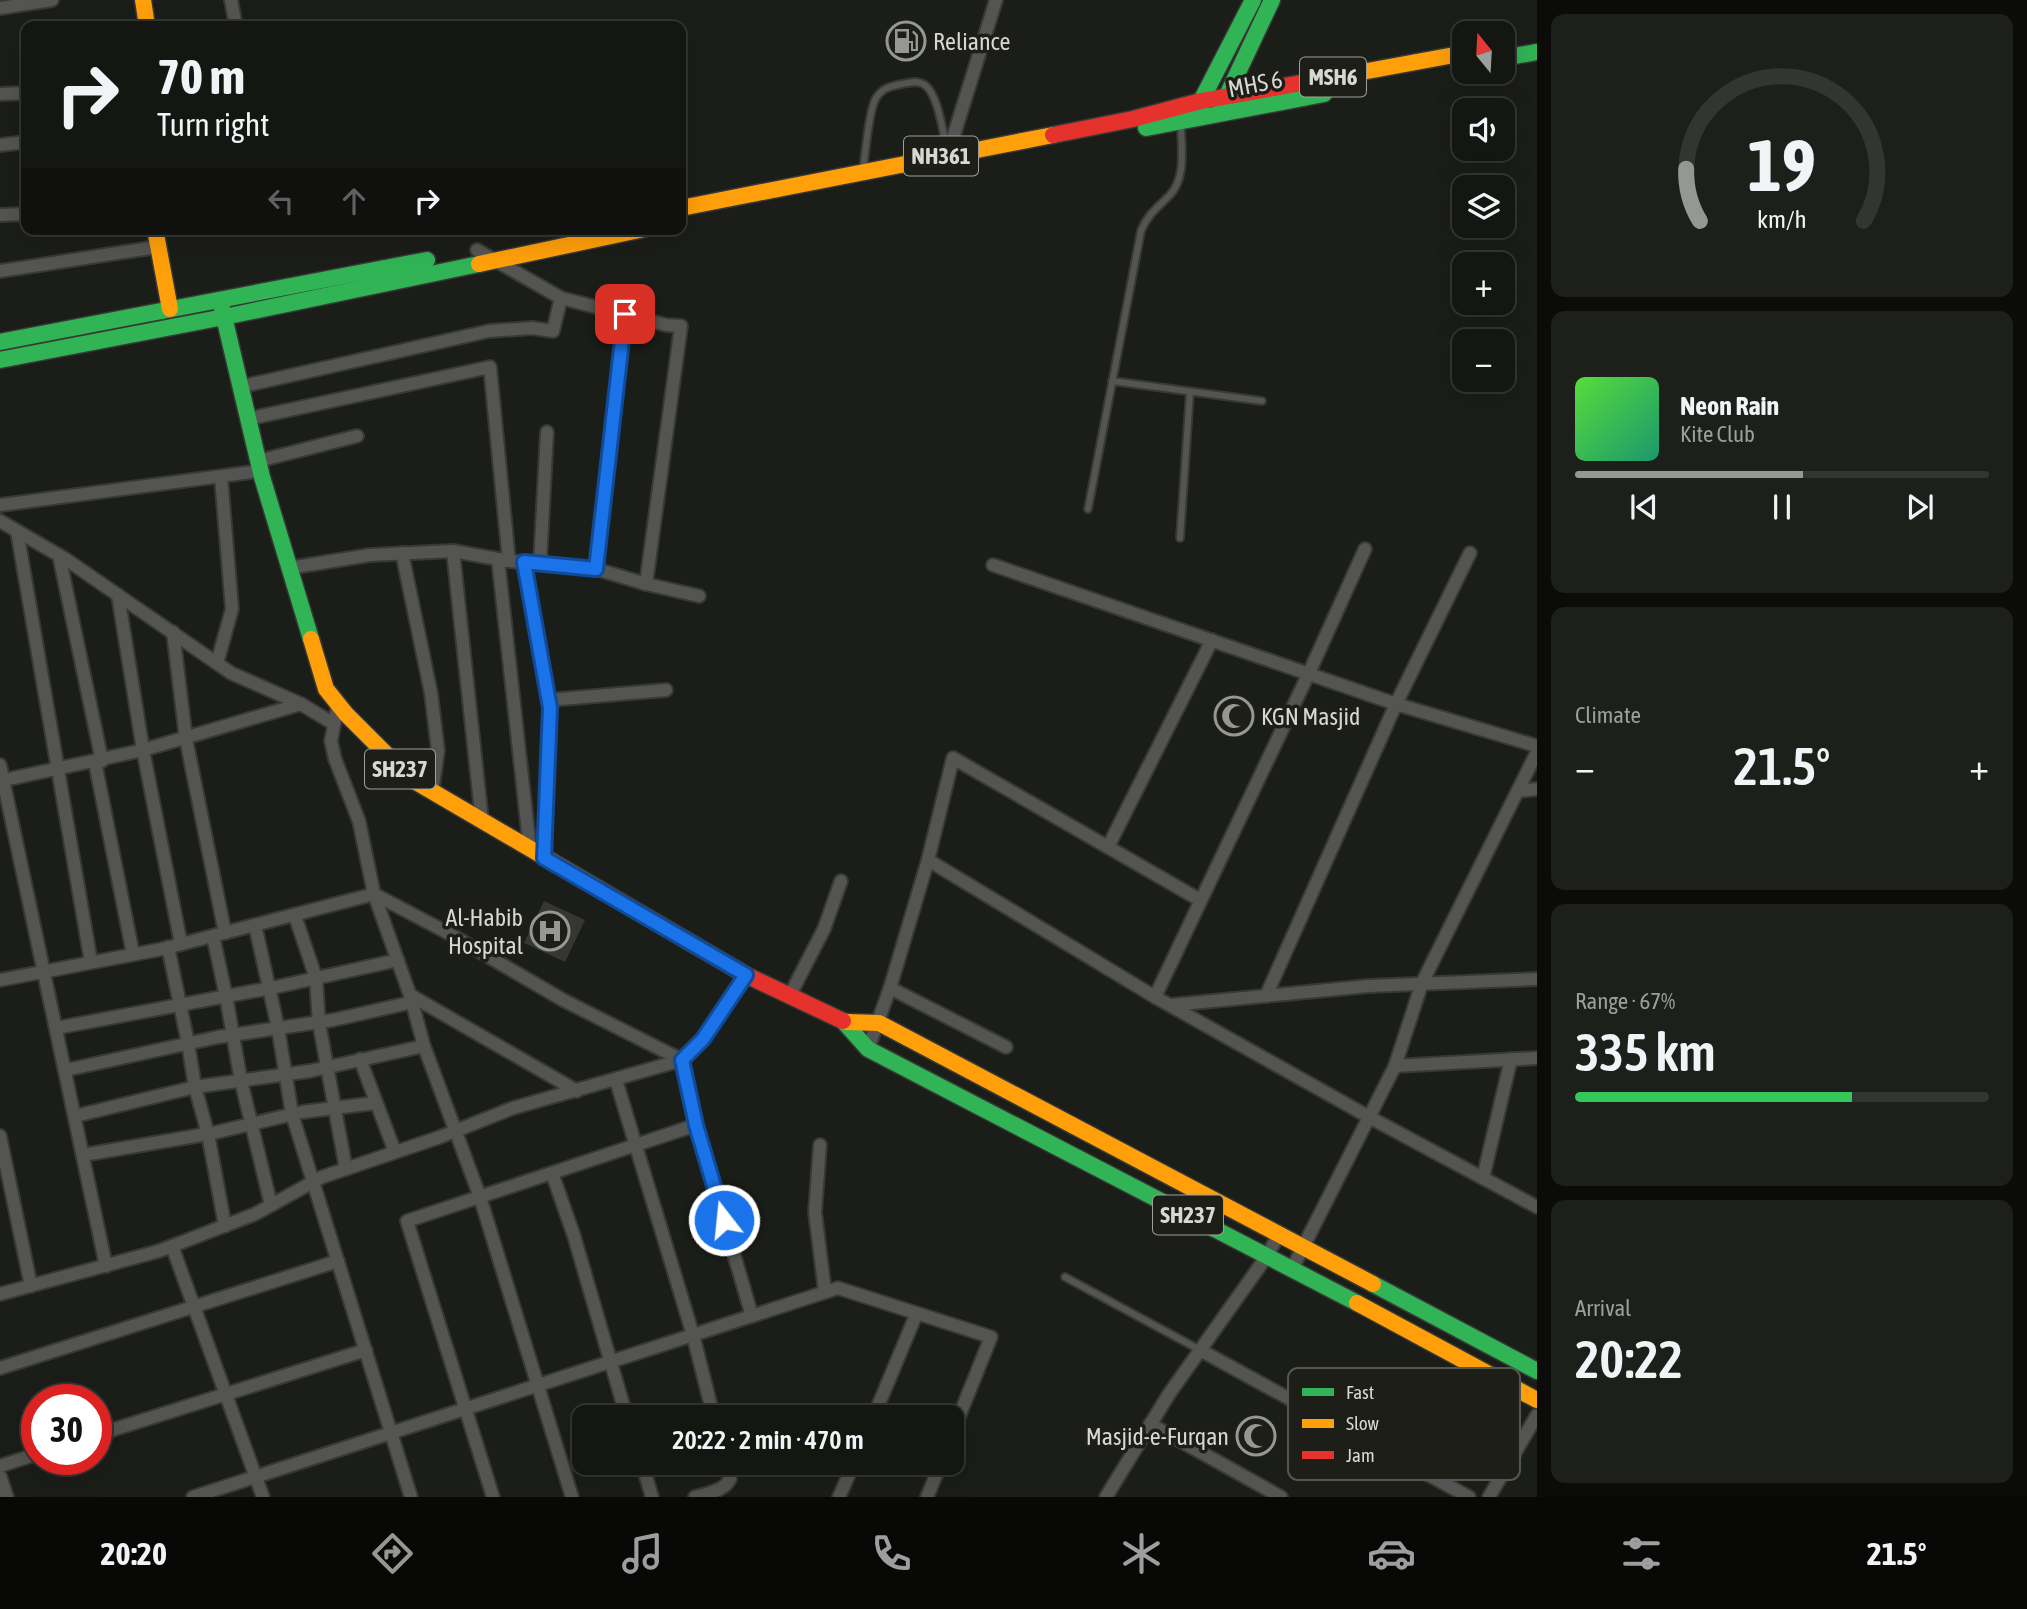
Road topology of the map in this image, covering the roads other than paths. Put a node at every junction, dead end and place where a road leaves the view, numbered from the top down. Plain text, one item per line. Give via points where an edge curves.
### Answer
1 (52, 0) edge
2 (143, 0) edge
3 (231, 0) edge
4 (996, 0) edge
5 (1253, 0) edge
6 (1272, 0) edge
7 (0, 8) edge
8 (146, 21) edge
9 (235, 21) edge
10 (1537, 39) edge
11 (1516, 43) edge
12 (1537, 52) edge
13 (1452, 55) edge
14 (1516, 56) edge
15 (1452, 69) edge
16 (21, 93) edge
17 (0, 94) edge
18 (1224, 97) junction
19 (1201, 109) junction
20 (1181, 114) junction
21 (1219, 114) junction
22 (21, 143) edge
23 (0, 145) edge
24 (948, 154) junction
25 (863, 171) junction
26 (686, 207) edge
27 (21, 214) edge
28 (0, 215) edge
29 (686, 221) edge
30 (156, 235) edge
31 (551, 235) edge
32 (615, 235) edge
33 (157, 247) junction
34 (477, 250) junction
35 (495, 260) junction
36 (0, 271) edge
37 (561, 298) junction
38 (220, 300) junction
39 (170, 309) junction
40 (625, 314) junction
41 (224, 317) junction
42 (0, 342) edge
43 (0, 360) edge
44 (1112, 381) junction
45 (239, 387) junction
46 (1190, 392) junction
47 (1262, 401) dead end
48 (247, 418) junction
49 (547, 432) dead end
50 (357, 436) dead end
51 (259, 466) junction
52 (221, 477) junction
53 (0, 505) edge
54 (1088, 509) dead end
55 (0, 521) edge
56 (17, 531) junction
57 (1180, 538) dead end
58 (1364, 549) dead end
59 (453, 551) junction
60 (402, 553) junction
61 (1470, 553) dead end
62 (59, 555) junction
63 (503, 560) junction
64 (524, 562) junction
65 (540, 563) junction
66 (993, 565) dead end
67 (289, 568) junction
68 (596, 569) junction
69 (646, 584) junction
70 (118, 595) junction
71 (699, 596) dead end
72 (173, 632) junction
73 (1212, 640) junction
74 (217, 663) junction
75 (1309, 673) junction
76 (666, 691) dead end
77 (549, 700) junction
78 (301, 704) junction
79 (338, 704) junction
80 (1396, 704) junction
81 (334, 724) junction
82 (186, 739) junction
83 (1537, 746) edge
84 (144, 750) junction
85 (1537, 752) edge
86 (99, 761) junction
87 (0, 765) edge
88 (57, 770) junction
89 (2, 781) edge
90 (1537, 789) edge
91 (1518, 791) junction
92 (432, 792) junction
93 (482, 821) junction
94 (1108, 847) junction
95 (537, 854) junction
96 (928, 860) junction
97 (841, 881) dead end
98 (374, 894) junction
99 (1200, 900) junction
100 (295, 916) junction
101 (255, 926) junction
102 (219, 934) junction
103 (175, 945) junction
104 (134, 954) junction
105 (398, 960) junction
106 (91, 962) junction
107 (45, 971) junction
108 (746, 975) junction
109 (316, 978) junction
110 (1537, 979) edge
111 (0, 980) edge
112 (1422, 983) junction
113 (890, 988) junction
114 (268, 989) junction
115 (790, 995) junction
116 (226, 996) junction
117 (1266, 996) junction
118 (1155, 997) junction
119 (411, 998) junction
120 (180, 1004) junction
121 (1171, 1006) junction
122 (846, 1022) junction
123 (319, 1023) junction
124 (879, 1023) junction
125 (56, 1028) junction
126 (278, 1028) junction
127 (234, 1034) junction
128 (188, 1043) junction
129 (424, 1046) junction
130 (1006, 1047) dead end
131 (868, 1048) junction
132 (1537, 1058) edge
133 (360, 1059) junction
134 (1511, 1059) junction
135 (682, 1060) junction
136 (1395, 1066) junction
137 (326, 1067) junction
138 (66, 1070) junction
139 (284, 1074) junction
140 (616, 1080) junction
141 (241, 1081) junction
142 (195, 1087) junction
143 (577, 1091) junction
144 (376, 1103) junction
145 (334, 1108) junction
146 (292, 1114) junction
147 (75, 1116) junction
148 (1369, 1117) junction
149 (251, 1124) junction
150 (696, 1125) junction
151 (457, 1130) junction
152 (208, 1134) junction
153 (0, 1136) edge
154 (635, 1144) junction
155 (820, 1145) dead end
156 (395, 1152) junction
157 (83, 1155) junction
158 (345, 1169) junction
159 (551, 1173) junction
160 (1483, 1178) junction
161 (313, 1181) junction
162 (480, 1197) junction
163 (271, 1205) junction
164 (1537, 1207) edge
165 (225, 1226) junction
166 (1278, 1236) junction
167 (172, 1246) junction
168 (1301, 1248) junction
169 (1267, 1256) junction
170 (338, 1261) junction
171 (106, 1266) junction
172 (1292, 1269) junction
173 (1065, 1278) dead end
174 (31, 1286) junction
175 (825, 1292) junction
176 (0, 1294) edge
177 (195, 1306) junction
178 (916, 1314) junction
179 (752, 1316) junction
180 (693, 1335) junction
181 (366, 1350) junction
182 (1200, 1350) junction
183 (610, 1361) junction
184 (0, 1368) edge
185 (1477, 1368) edge
186 (1537, 1371) edge
187 (538, 1385) junction
188 (1520, 1391) edge
189 (227, 1394) junction
190 (1288, 1398) edge
191 (1537, 1400) edge
192 (623, 1405) edge
193 (711, 1405) edge
194 (878, 1405) edge
195 (964, 1405) edge
196 (467, 1408) junction
197 (1537, 1415) edge
198 (1150, 1424) junction
199 (112, 1430) edge
200 (392, 1433) junction
201 (1520, 1444) edge
202 (21, 1459) edge
203 (0, 1466) edge
204 (646, 1475) edge
205 (729, 1475) edge
206 (849, 1475) edge
207 (936, 1475) edge
208 (0, 1476) edge
209 (257, 1477) junction
210 (1438, 1480) edge
211 (1499, 1480) edge
212 (7, 1497) edge
213 (193, 1497) edge
214 (263, 1497) edge
215 (411, 1497) edge
216 (493, 1497) edge
217 (572, 1497) edge
218 (652, 1497) edge
219 (695, 1497) edge
220 (839, 1497) edge
221 (927, 1497) edge
222 (1106, 1497) edge
223 (1281, 1497) edge
224 (1469, 1497) edge
225 (1489, 1497) edge

1 - 7 street
2 - 8 main road
3 - 9 street
4 - 24 street
5 - 19 main road
6 - 18 main road
10 - 11 main road
12 - 14 main road
13 - 18 main road, MSH6
15 - 21 main road, MHS 6
16 - 17 street
18 - 19 main road, MSH6
18 - 21 main road
19 - 20 main road, NH361
19 - 21 main road, MHS 6
20 - 24 main road, NH361
20 - 29 main road
20 - 44 lane via 1179,181 1140,230
22 - 23 street
24 - 25 main road, NH361
24 - 25 lane via 929,88 916,82 891,86 874,102
25 - 26 main road, NH361
27 - 28 street
30 - 33 main road
31 - 34 main road
32 - 35 main road
33 - 36 street
33 - 39 main road
34 - 35 street
34 - 38 main road
35 - 37 street
35 - 41 main road
37 - 40 street
37 - 45 street via 553,331 489,331
38 - 39 main road
38 - 41 main road, SH237
39 - 42 main road
40 - 68 street
40 - 69 street via 681,326
41 - 43 main road
41 - 45 main road, SH237
44 - 46 lane
44 - 54 lane
45 - 48 main road, SH237
46 - 47 lane
46 - 57 lane
48 - 51 main road, SH237
48 - 63 street via 490,367
49 - 65 street
50 - 51 street
51 - 52 street
51 - 67 main road, SH237
52 - 53 street
52 - 74 street via 232,609
55 - 56 street
56 - 62 street
56 - 88 street
58 - 75 street
59 - 60 street
59 - 63 street
59 - 93 street
60 - 67 street
60 - 92 street via 431,693 438,751
61 - 80 street
62 - 70 street
62 - 86 street
63 - 64 street
63 - 95 street
64 - 65 street
64 - 77 street
65 - 68 street
66 - 73 street
67 - 79 main road, SH237 via 326,689
68 - 69 street
69 - 71 street
70 - 72 street
70 - 84 street
72 - 74 street
72 - 82 street
73 - 75 street
73 - 94 street
74 - 78 street
75 - 80 street
75 - 99 street
76 - 77 street
77 - 95 street
78 - 81 street
78 - 82 street
79 - 81 street
79 - 92 main road, SH237 via 411,779
80 - 83 street
80 - 117 street
81 - 98 street via 335,759 359,821
82 - 84 street
82 - 102 street
84 - 86 street
84 - 103 street
85 - 91 street
86 - 88 street
86 - 104 street
87 - 89 street
88 - 89 street
88 - 106 street
89 - 107 street
90 - 91 street
91 - 112 street
92 - 93 main road, SH237
93 - 95 main road, SH237
94 - 96 street via 953,758
94 - 99 street
95 - 108 main road, SH237
96 - 113 street
96 - 118 street
97 - 115 street via 824,929
98 - 100 street
98 - 105 street
98 - 135 street
99 - 118 street
100 - 101 street
100 - 109 street
101 - 102 street
101 - 114 street
102 - 103 street
102 - 116 street
103 - 104 street
103 - 120 street
104 - 106 street
105 - 109 street
105 - 119 street
106 - 107 street
107 - 111 street
107 - 125 street
108 - 115 main road, SH237
108 - 135 street via 703,1039
109 - 114 street
109 - 123 street
110 - 112 street
112 - 117 street
112 - 136 street
113 - 124 street
113 - 130 street
114 - 116 street
114 - 126 street
115 - 122 main road, SH237
116 - 120 street
116 - 127 street
117 - 121 street
118 - 121 street
119 - 123 street
119 - 129 street
119 - 143 street
120 - 125 street
120 - 128 street
121 - 148 street
122 - 124 main road, SH237
122 - 131 main road, SH237
123 - 126 street
123 - 137 street
124 - 131 street
124 - 166 main road, SH237
125 - 138 street
126 - 127 street
126 - 139 street
127 - 128 street
127 - 141 street
128 - 138 street
128 - 142 street
129 - 133 street
129 - 151 street
131 - 169 main road, SH237
132 - 134 street
133 - 137 street
133 - 144 street
134 - 136 street
134 - 160 street
135 - 140 street
135 - 150 street
136 - 148 street
137 - 139 street
137 - 145 street
138 - 147 street
139 - 141 street
139 - 146 street
140 - 143 street
140 - 154 street
141 - 142 street
141 - 149 street
142 - 147 street
142 - 152 street
143 - 151 street via 513,1108
144 - 145 street
144 - 156 street
145 - 146 street
145 - 158 street
146 - 149 street
146 - 161 street
147 - 157 street
148 - 160 street
148 - 168 street
149 - 152 street
149 - 163 street
150 - 154 street
150 - 179 street
151 - 156 street
151 - 162 street
152 - 157 street
152 - 165 street
153 - 174 street
154 - 159 street
154 - 180 street
155 - 175 street via 816,1212
156 - 158 street
157 - 171 street
158 - 161 street
159 - 162 street
159 - 183 street
160 - 164 street
161 - 163 street
161 - 170 street
162 - 187 street
162 - 196 street via 407,1221
163 - 165 street
165 - 167 street
166 - 168 main road, SH237
166 - 169 street
167 - 171 street
167 - 177 street
168 - 172 street
168 - 186 main road, SH237
169 - 172 main road, SH237
169 - 182 street
170 - 177 street
170 - 181 street
171 - 174 street
172 - 185 main road, SH237
173 - 182 lane
174 - 176 street
175 - 178 street via 838,1288
175 - 179 street
177 - 184 street
177 - 189 street
178 - 194 street
178 - 195 street via 991,1337
179 - 180 street
180 - 183 street
180 - 193 street
181 - 189 street
181 - 200 street
182 - 190 street
182 - 198 street
183 - 187 street
183 - 192 street
187 - 196 street
187 - 217 street
188 - 191 main road, SH237
189 - 199 street
189 - 209 street
196 - 200 street
196 - 216 street
197 - 201 street
198 - 222 street
198 - 223 street
200 - 209 street
200 - 215 street
202 - 203 street
204 - 218 street
205 - 219 street via 724,1488
206 - 220 street
207 - 221 street
208 - 212 street
209 - 213 street
209 - 214 street
210 - 224 street
211 - 225 street

